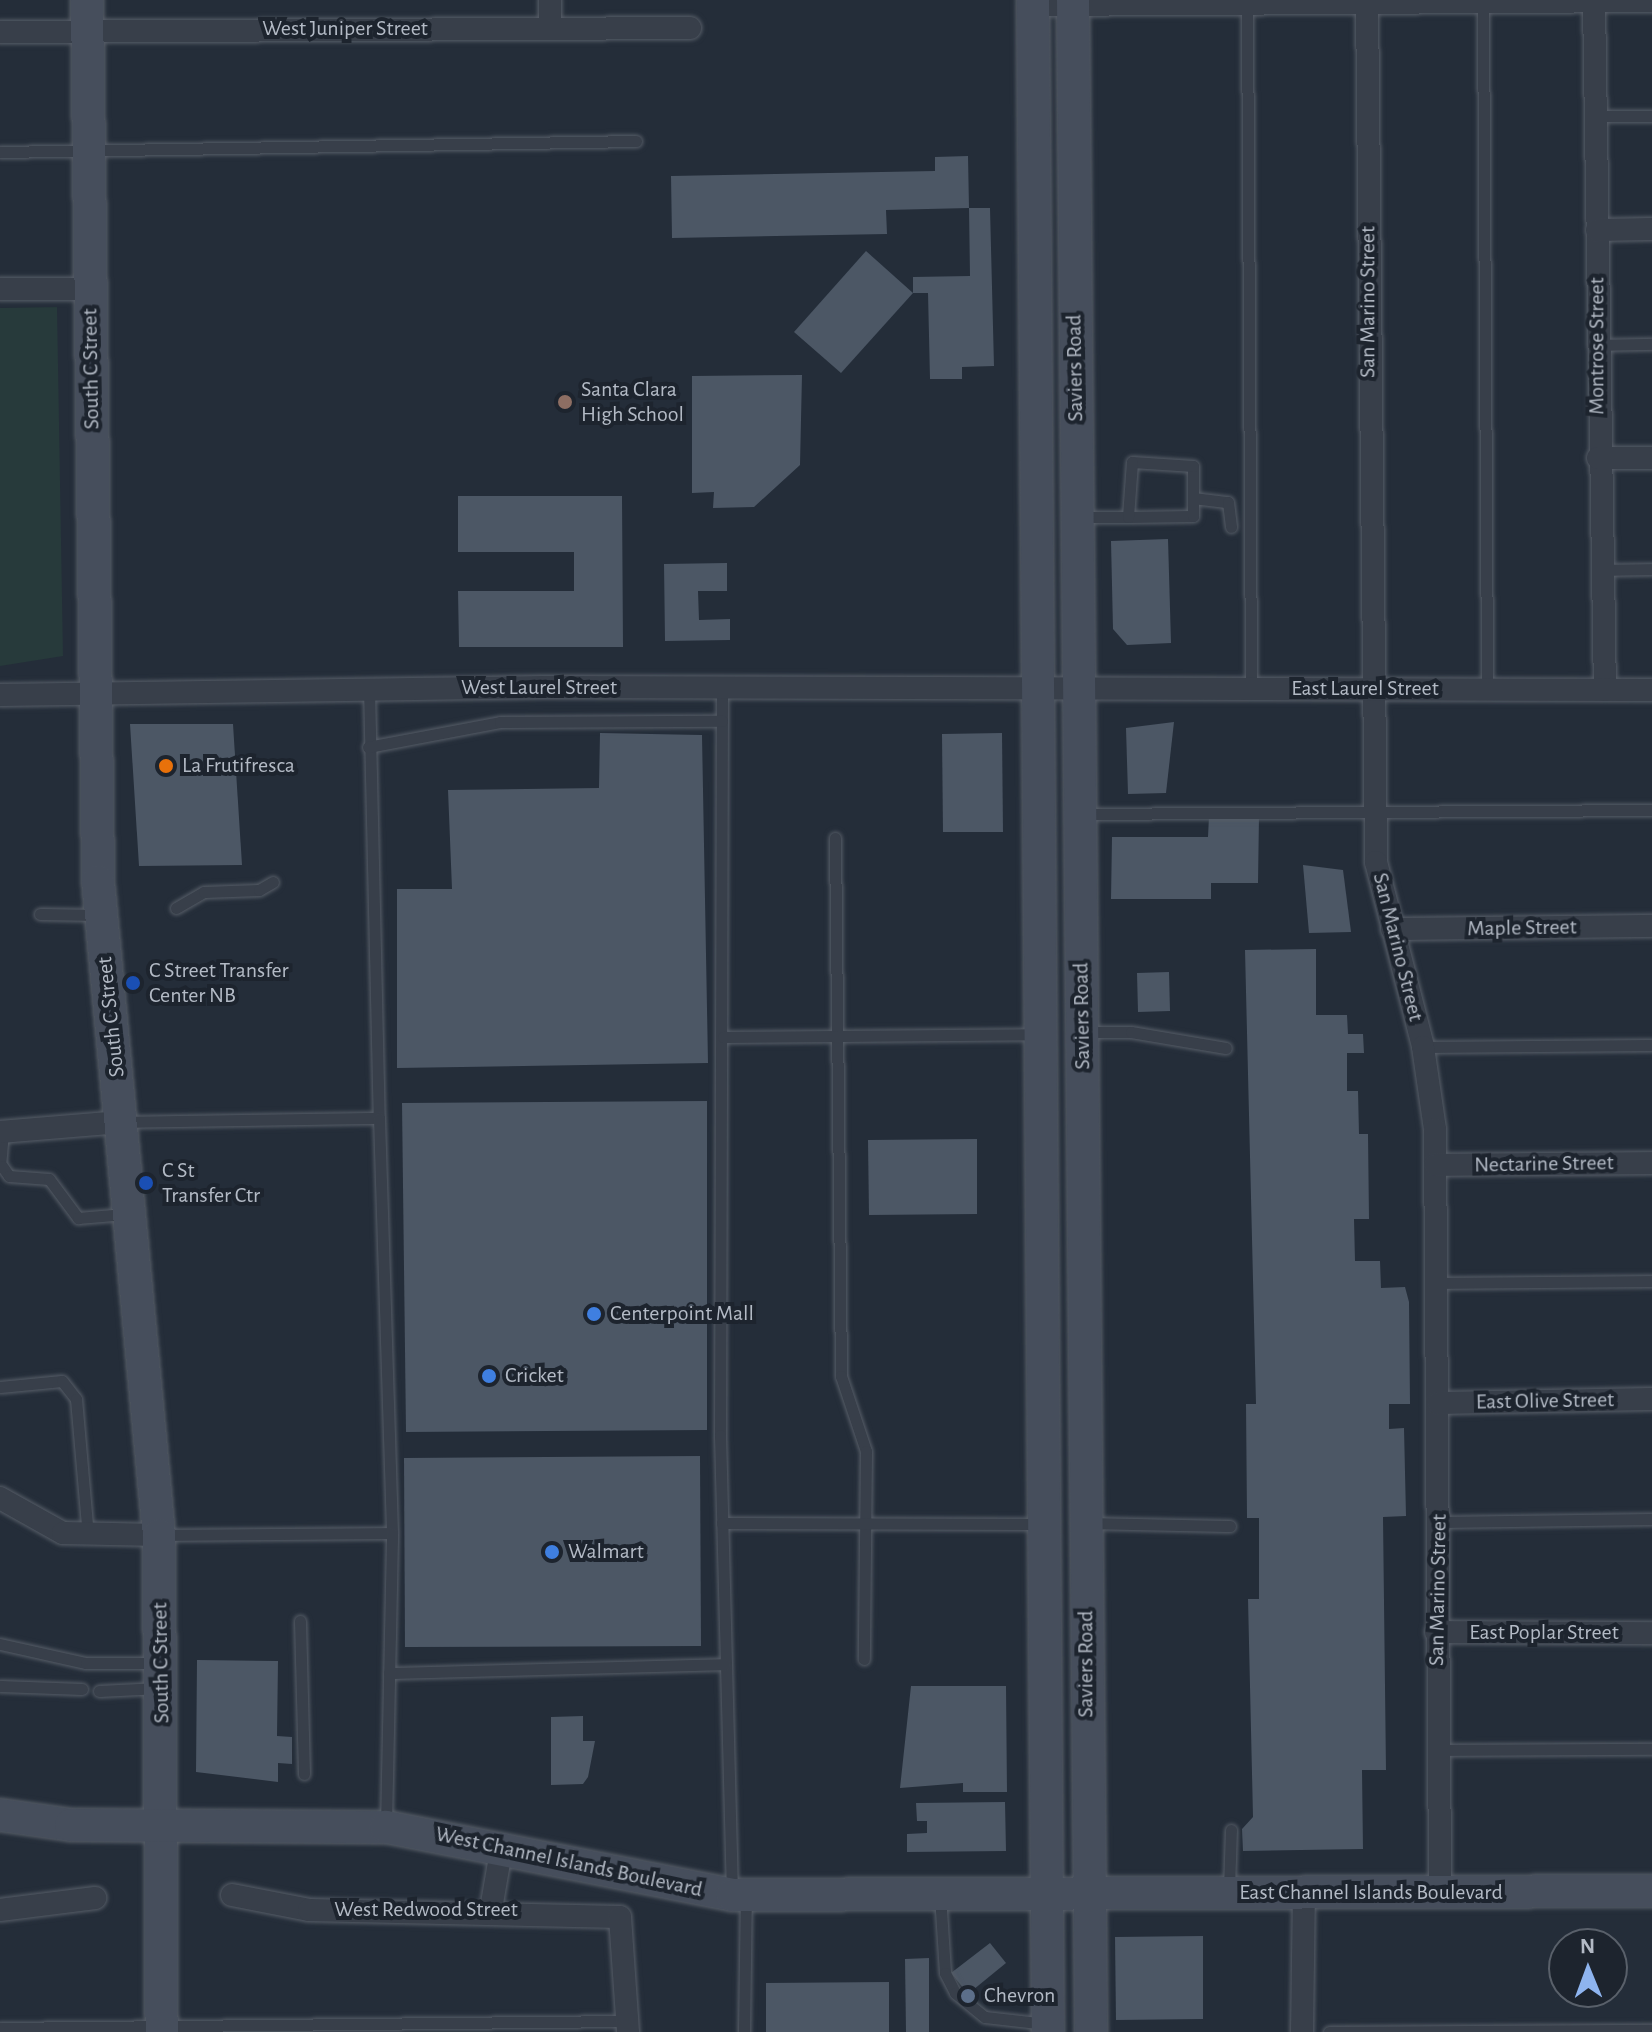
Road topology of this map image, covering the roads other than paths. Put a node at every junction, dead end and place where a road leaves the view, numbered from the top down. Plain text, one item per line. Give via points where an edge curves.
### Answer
1 (550, 0) edge
2 (1594, 1) edge
3 (1652, 1) edge
4 (1367, 2) edge
5 (1033, 3) edge
6 (1073, 3) edge
7 (1483, 4) junction
8 (1247, 5) junction
9 (88, 16) edge
10 (550, 27) junction
11 (690, 28) dead end
12 (0, 32) edge
13 (1596, 116) junction
14 (1652, 116) edge
15 (636, 141) dead end
16 (90, 151) junction
17 (0, 152) edge
18 (1652, 229) edge
19 (1597, 230) junction
20 (0, 289) edge
21 (90, 289) junction
22 (1652, 344) edge
23 (1597, 345) junction
24 (1598, 458) junction
25 (1652, 458) edge
26 (1193, 498) junction
27 (1076, 517) junction
28 (1128, 517) junction
29 (1231, 527) dead end
30 (1652, 569) edge
31 (1598, 570) junction
32 (1487, 687) junction
33 (369, 688) junction
34 (1251, 688) junction
35 (722, 689) junction
36 (1038, 689) junction
37 (1078, 690) junction
38 (1605, 690) junction
39 (1652, 690) edge
40 (94, 691) junction
41 (1369, 691) junction
42 (0, 695) edge
43 (722, 721) junction
44 (368, 747) junction
45 (1652, 810) edge
46 (1374, 812) junction
47 (1081, 814) junction
48 (835, 838) dead end
49 (1039, 846) junction
50 (273, 882) dead end
51 (176, 908) dead end
52 (40, 914) dead end
53 (101, 915) junction
54 (1652, 926) edge
55 (1392, 929) junction
56 (1083, 1032) junction
57 (1040, 1034) junction
58 (840, 1036) junction
59 (723, 1037) junction
60 (1652, 1045) edge
61 (1423, 1047) junction
62 (1226, 1048) dead end
63 (379, 1118) junction
64 (121, 1122) junction
65 (1, 1132) edge
66 (1652, 1163) edge
67 (1435, 1165) junction
68 (1, 1166) edge
69 (130, 1214) junction
70 (1652, 1281) edge
71 (1437, 1283) junction
72 (1043, 1312) junction
73 (1086, 1361) junction
74 (0, 1387) edge
75 (1652, 1399) edge
76 (1438, 1403) junction
77 (0, 1498) edge
78 (1652, 1519) edge
79 (869, 1521) junction
80 (1440, 1522) junction
81 (722, 1523) junction
82 (1087, 1523) junction
83 (1045, 1524) junction
84 (1230, 1526) dead end
85 (392, 1533) junction
86 (159, 1535) junction
87 (88, 1537) junction
88 (300, 1621) dead end
89 (1436, 1632) junction
90 (1652, 1633) edge
91 (0, 1644) edge
92 (864, 1659) dead end
93 (725, 1664) junction
94 (389, 1673) junction
95 (162, 1676) junction
96 (1085, 1679) junction
97 (0, 1686) edge
98 (82, 1689) dead end
99 (99, 1691) dead end
100 (1652, 1749) edge
101 (1437, 1750) junction
102 (304, 1774) dead end
103 (0, 1815) edge
104 (161, 1826) junction
105 (386, 1827) junction
106 (1231, 1830) dead end
107 (502, 1845) junction
108 (1652, 1891) edge
109 (1440, 1892) junction
110 (1046, 1893) junction
111 (1304, 1893) junction
112 (940, 1894) junction
113 (1090, 1894) junction
114 (1228, 1894) junction
115 (232, 1895) dead end
116 (739, 1895) junction
117 (95, 1898) dead end
118 (491, 1909) junction
119 (0, 1910) edge
120 (628, 2027) edge
121 (0, 2028) edge
122 (1048, 2028) edge
123 (162, 2029) edge
124 (1652, 2030) edge
125 (744, 2032) edge
126 (1091, 2032) edge
127 (1302, 2032) edge
128 (1329, 2032) edge

1 - 10 street
2 - 3 street
2 - 7 street
2 - 13 street, Montrose Street
4 - 7 street
4 - 8 street
4 - 41 street, San Marino Street
5 - 6 street
5 - 36 main road, Saviers Road
6 - 8 street
6 - 27 main road, Saviers Road
7 - 32 lane
8 - 34 lane
9 - 10 street, West Juniper Street
9 - 12 street, West Juniper Street
9 - 16 main road, South C Street
10 - 11 street, West Juniper Street
13 - 14 lane
13 - 19 street, Montrose Street
15 - 16 lane
16 - 17 lane
16 - 21 main road, South C Street
18 - 19 street
19 - 23 street, Montrose Street
20 - 21 street
21 - 40 main road, South C Street
22 - 23 lane
23 - 24 street, Montrose Street
24 - 25 street
24 - 31 street, Montrose Street
26 - 28 lane via 1193,516
26 - 28 lane via 1187,461 1132,462
26 - 29 lane via 1228,502
27 - 28 lane
27 - 37 main road, Saviers Road
30 - 31 lane
31 - 38 street, Montrose Street
32 - 38 street, East Laurel Street
32 - 41 street, East Laurel Street
33 - 35 street, West Laurel Street
33 - 40 street, West Laurel Street
33 - 44 lane
34 - 37 street, East Laurel Street
34 - 41 street, East Laurel Street
35 - 36 street, West Laurel Street
35 - 43 lane
36 - 37 street, West Laurel Street
36 - 49 main road, Saviers Road
37 - 47 main road, Saviers Road
38 - 39 street, East Laurel Street
40 - 42 street, West Laurel Street
40 - 53 main road, South C Street
41 - 46 street, San Marino Street
43 - 44 lane via 500,722
43 - 59 lane
44 - 63 lane
45 - 46 lane
46 - 47 lane
46 - 55 street, San Marino Street
47 - 56 main road, Saviers Road
48 - 58 lane
49 - 56 main road via 1059,887 1062,1008
49 - 57 main road, Saviers Road
50 - 51 lane via 259,890 204,892
52 - 53 lane
53 - 64 main road, South C Street
54 - 55 street, Maple Street
55 - 61 street, San Marino Street
56 - 62 lane via 1131,1032
56 - 73 main road, Saviers Road
57 - 58 lane
57 - 72 main road, Saviers Road
57 - 73 main road via 1060,1045 1064,1061 1067,1324
58 - 59 lane
58 - 79 lane via 841,1376 866,1451
59 - 81 lane
60 - 61 lane
61 - 67 street, San Marino Street
63 - 64 lane
63 - 85 lane
64 - 65 street
64 - 69 main road, South C Street
65 - 68 lane
66 - 67 street, Nectarine Street
67 - 71 street, San Marino Street
68 - 69 lane via 9,1176 49,1179 78,1218
69 - 86 main road, South C Street
70 - 71 lane
71 - 76 street, San Marino Street
72 - 82 main road via 1061,1363 1062,1477 1074,1512
72 - 83 main road, Saviers Road
73 - 82 main road, Saviers Road
74 - 87 lane via 62,1381 76,1399
75 - 76 street, East Olive Street
76 - 80 street, San Marino Street
77 - 87 street via 41,1526
78 - 80 lane
79 - 81 lane
79 - 83 lane
79 - 92 lane
80 - 89 street, San Marino Street
81 - 93 lane
82 - 84 lane
82 - 96 main road, Saviers Road
83 - 96 main road via 1061,1539 1069,1568 1071,1639
83 - 110 main road, Saviers Road
85 - 86 lane
85 - 94 lane
86 - 87 street
86 - 95 main road, South C Street
88 - 102 lane
89 - 90 street, East Poplar Street
89 - 101 street, San Marino Street
91 - 95 lane
93 - 94 lane
93 - 116 lane
94 - 105 lane
95 - 99 lane
95 - 104 main road, South C Street
96 - 113 main road, Saviers Road
97 - 98 lane
100 - 101 lane
101 - 109 street, San Marino Street
103 - 104 main road, West Channel Islands Boulevard via 71,1825
104 - 105 main road, West Channel Islands Boulevard
104 - 123 main road, South C Street
105 - 107 main road, West Channel Islands Boulevard
106 - 114 lane
107 - 116 main road, West Channel Islands Boulevard
107 - 118 street
108 - 109 main road, East Channel Islands Boulevard
109 - 111 main road, East Channel Islands Boulevard
110 - 112 main road, West Channel Islands Boulevard
110 - 113 main road, West Channel Islands Boulevard
110 - 122 main road, Saviers Road
111 - 114 main road, East Channel Islands Boulevard
111 - 127 street
112 - 116 main road, West Channel Islands Boulevard
112 - 122 lane via 945,1973 955,1993 985,2017
113 - 114 main road, East Channel Islands Boulevard
113 - 126 main road, Saviers Road
115 - 118 street, West Redwood Street via 309,1910
116 - 125 lane
117 - 119 street
118 - 120 street, West Redwood Street via 620,1917
120 - 123 lane
121 - 123 lane
124 - 128 lane

